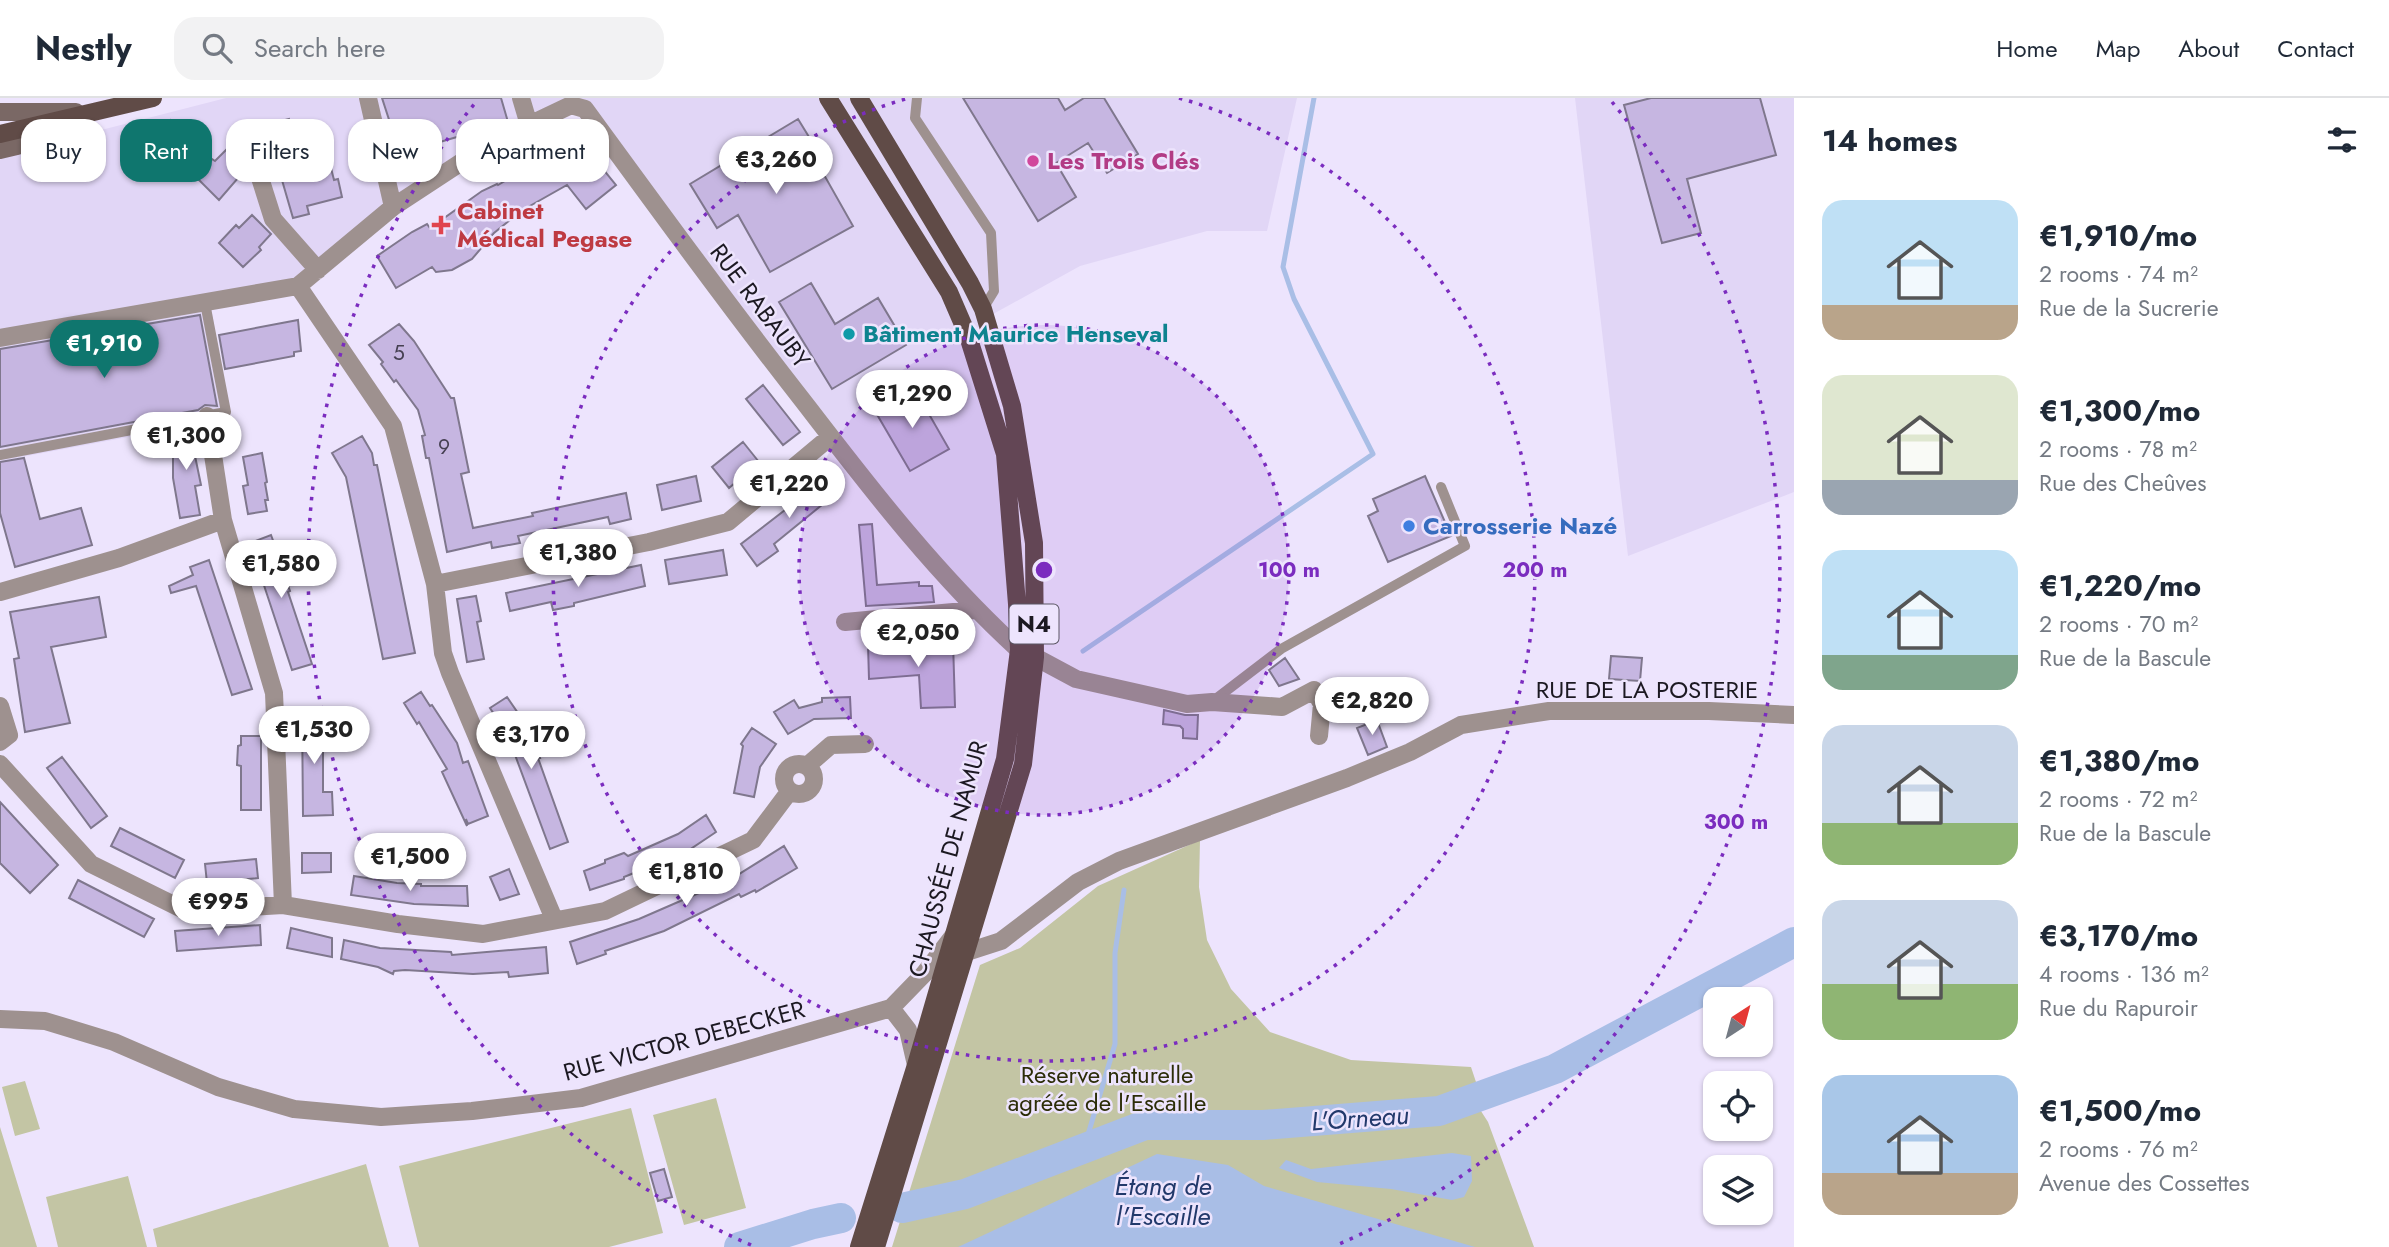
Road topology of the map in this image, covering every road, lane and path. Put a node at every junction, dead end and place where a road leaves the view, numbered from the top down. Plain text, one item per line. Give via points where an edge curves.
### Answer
1 (153, 98) edge
2 (368, 98) edge
3 (521, 98) edge
4 (828, 98) edge
5 (859, 98) edge
6 (916, 98) edge
7 (591, 103) edge
8 (0, 112) edge
9 (90, 113) junction
10 (527, 119) edge
11 (542, 119) edge
12 (0, 134) edge
13 (0, 150) edge
14 (456, 166) edge
15 (262, 182) edge
16 (393, 207) junction
17 (318, 270) junction
18 (298, 286) junction
19 (205, 303) junction
20 (983, 309) junction
21 (0, 338) edge
22 (207, 416) junction
23 (830, 437) junction
24 (0, 455) edge
25 (1441, 487) dead end
26 (223, 520) junction
27 (435, 584) junction
28 (0, 592) edge
29 (975, 610) junction
30 (845, 622) dead end
31 (1027, 653) junction
32 (1212, 702) junction
33 (0, 706) edge
34 (1794, 715) edge
35 (1319, 736) dead end
36 (0, 742) edge
37 (865, 744) dead end
38 (0, 764) edge
39 (808, 765) junction
40 (789, 792) junction
41 (283, 905) junction
42 (554, 919) junction
43 (954, 935) junction
44 (967, 952) junction
45 (891, 1008) junction
46 (0, 1018) edge
47 (916, 1065) junction
48 (892, 1168) junction
49 (859, 1247) edge
50 (876, 1247) edge

1 - 9 main road
2 - 16 street
3 - 10 street
4 - 31 main road, CHAUSSÉE DE NAMUR / N4 via 948,292 976,358 1005,454 1017,604
5 - 20 main road, CHAUSSÉE DE NAMUR / N4
6 - 20 lane via 915,118 991,233 994,291
7 - 11 street via 571,105
7 - 23 street, RUE RABAUBY via 706,277
8 - 9 street
9 - 12 main road
9 - 13 street
14 - 16 street
15 - 17 street via 274,219
16 - 17 street
17 - 18 street
18 - 19 street
18 - 27 street via 393,426
19 - 21 street
19 - 22 lane via 226,412
20 - 31 main road, CHAUSSÉE DE NAMUR / N4 via 1012,406 1034,543
22 - 24 lane
22 - 26 street
23 - 27 street via 728,522
23 - 29 street, RUE RABAUBY
25 - 32 lane via 1465,546 1281,649
26 - 28 street via 119,558
26 - 41 street via 274,693
27 - 42 street via 443,653
29 - 30 street
29 - 31 street, RUE RABAUBY
31 - 32 street, RUE RABAUBY via 1076,679 1187,704
31 - 43 main road, CHAUSSÉE DE NAMUR / N4 via 1005,759
31 - 44 main road, CHAUSSÉE DE NAMUR / N4 via 1023,764
32 - 35 street, RUE RABAUBY via 1282,707 1314,690 1322,704
33 - 36 street via 9,735
34 - 44 street, RUE DE LA POSTERIE via 1549,711 1461,725 1347,778 1119,860 1078,882 1001,941
37 - 39 street via 831,745
38 - 41 street via 91,864 186,911
39 - 40 street via 792,764 782,777
39 - 40 street via 818,792
40 - 42 street via 753,840 605,911
41 - 42 street via 483,934
43 - 45 street, RUE VICTOR DEBECKER
43 - 47 main road, CHAUSSÉE DE NAMUR / N4
44 - 48 main road, CHAUSSÉE DE NAMUR / N4
45 - 46 street, RUE VICTOR DEBECKER via 581,1098 381,1117 295,1109 218,1087 114,1042 45,1021
45 - 47 street via 908,1030
47 - 48 main road, CHAUSSÉE DE NAMUR / N4
48 - 49 main road, CHAUSSÉE DE NAMUR / N4
48 - 50 main road, CHAUSSÉE DE NAMUR / N4

